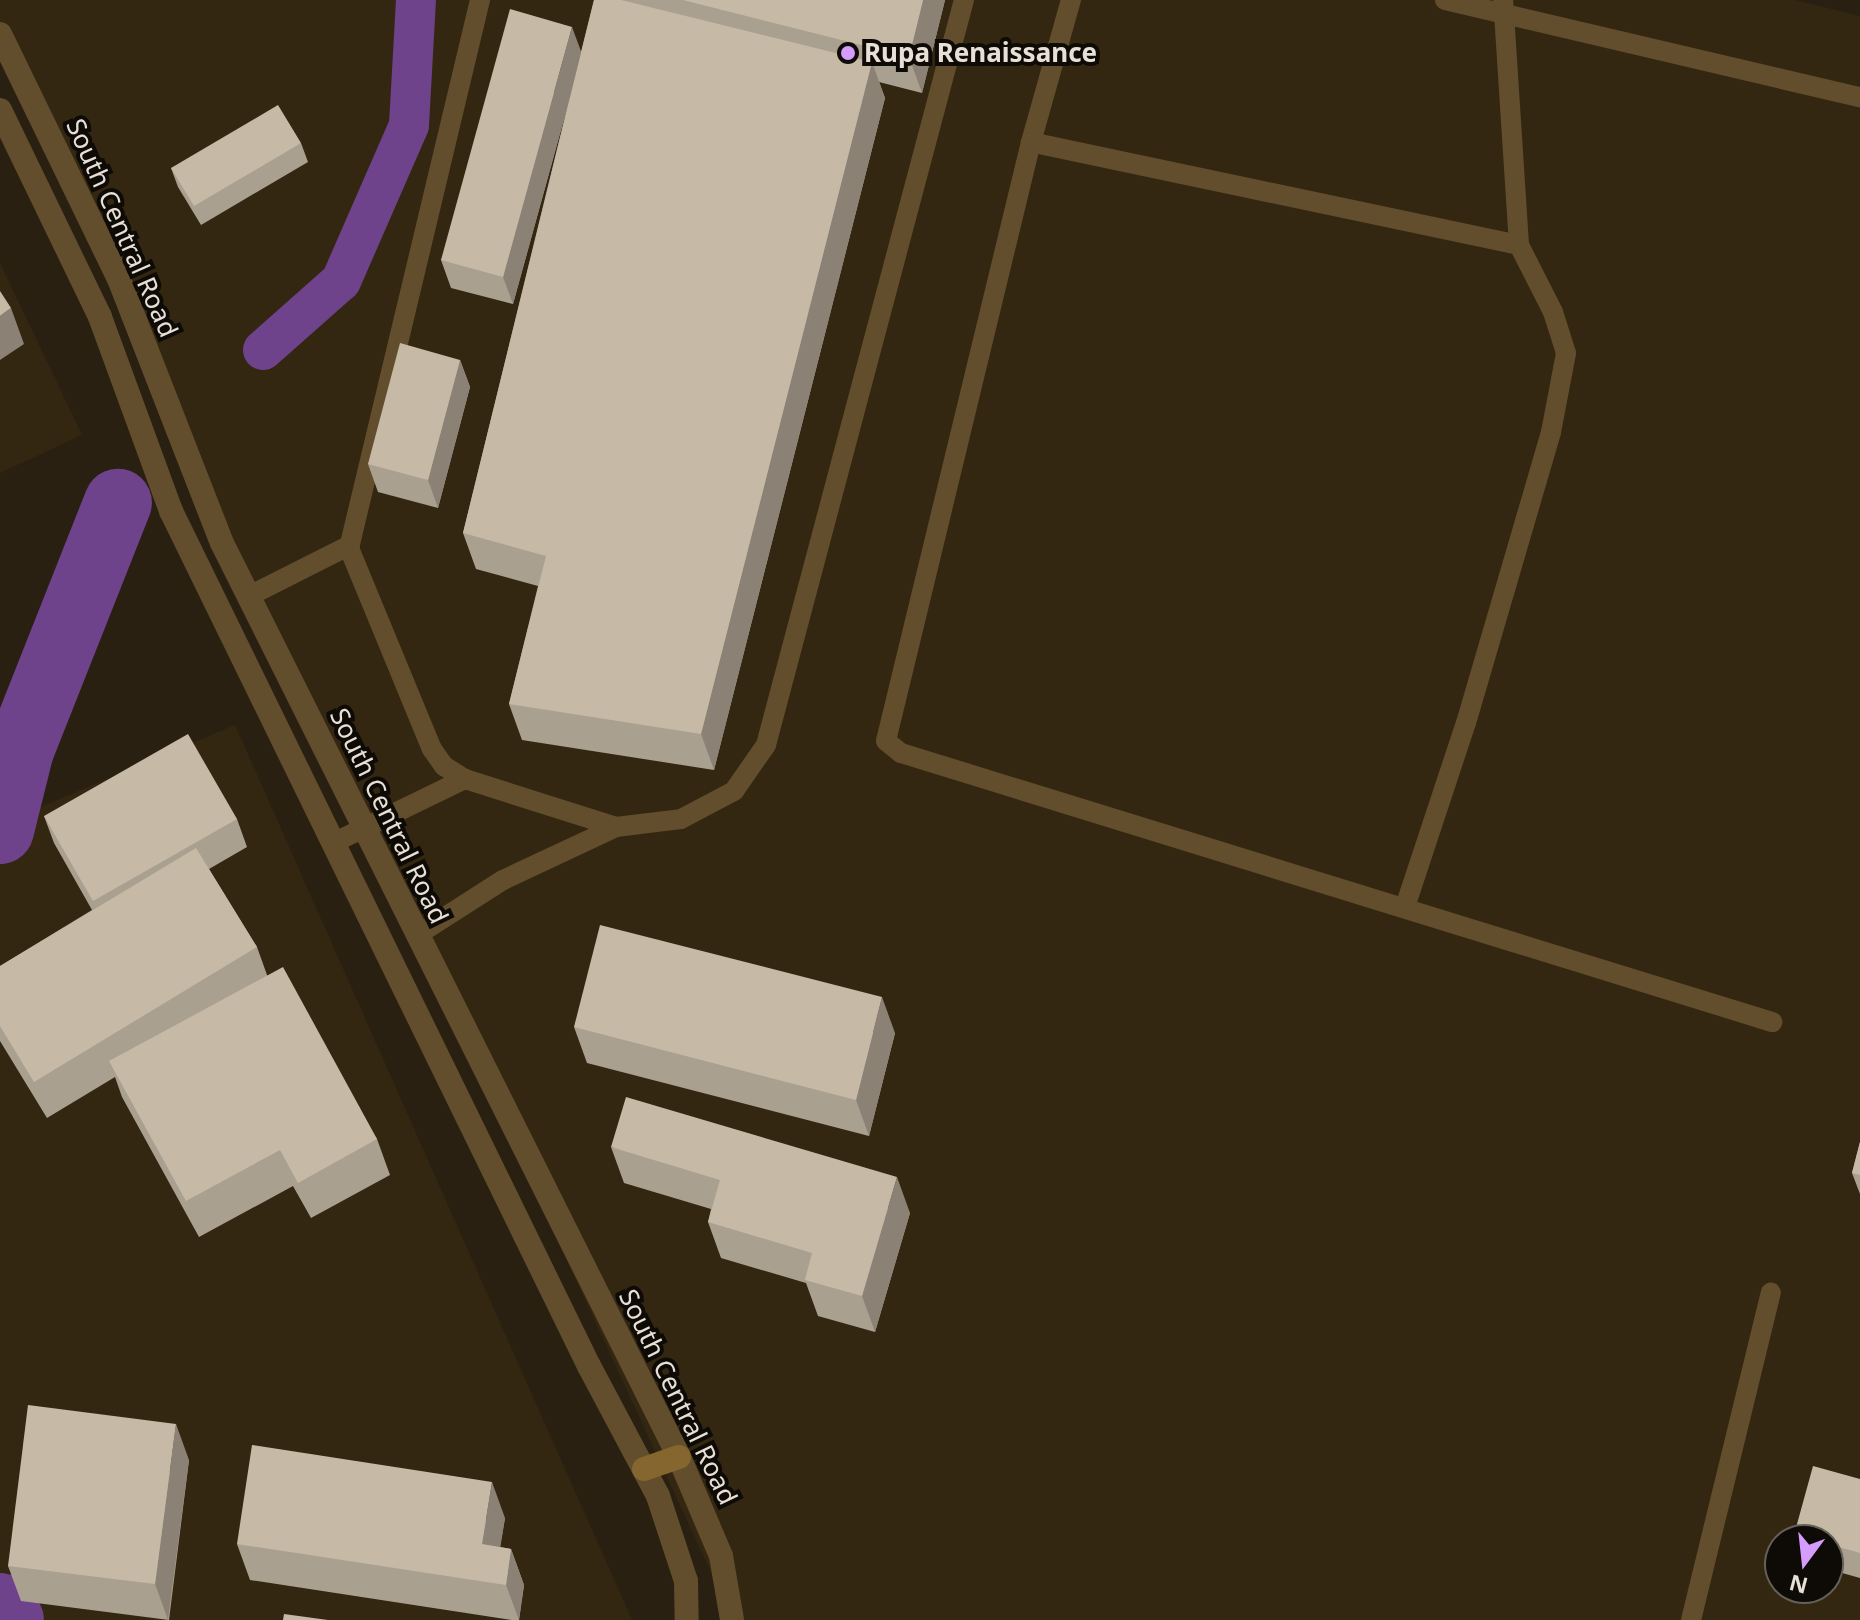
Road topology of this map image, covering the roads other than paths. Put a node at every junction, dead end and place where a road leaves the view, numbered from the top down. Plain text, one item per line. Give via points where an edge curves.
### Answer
1 (480, 0) edge
2 (964, 0) edge
3 (1071, 0) edge
4 (1445, 0) edge
5 (1503, 6) edge
6 (0, 34) edge
7 (1860, 97) edge
8 (0, 110) edge
9 (1031, 142) junction
10 (1519, 245) junction
11 (350, 545) junction
12 (249, 596) junction
13 (465, 779) junction
14 (616, 827) junction
15 (366, 831) junction
16 (333, 843) junction
17 (1405, 907) junction
18 (417, 935) junction
19 (1772, 1022) dead end
20 (1771, 1293) dead end
21 (679, 1457) junction
22 (644, 1469) junction
23 (687, 1620) edge
24 (732, 1620) edge
25 (1691, 1620) edge

1 - 11 lane
2 - 14 lane via 766,745 734,791 681,819
3 - 9 lane
4 - 5 lane
5 - 7 lane
5 - 10 lane
6 - 12 street, South Central Road via 119,279 222,543
8 - 16 street via 100,317 171,511
9 - 10 lane
9 - 17 lane via 886,741 901,753
10 - 17 lane via 1553,312 1566,353 1561,392 1466,723
11 - 12 lane
11 - 13 lane via 432,749 444,766
12 - 15 street, South Central Road
13 - 14 lane
13 - 15 lane
14 - 18 lane via 503,880
15 - 16 lane
15 - 18 street, South Central Road
16 - 22 street
17 - 19 lane
18 - 21 street, South Central Road
20 - 25 lane
21 - 22 main road
21 - 24 street, South Central Road via 721,1556
22 - 23 street via 686,1581

